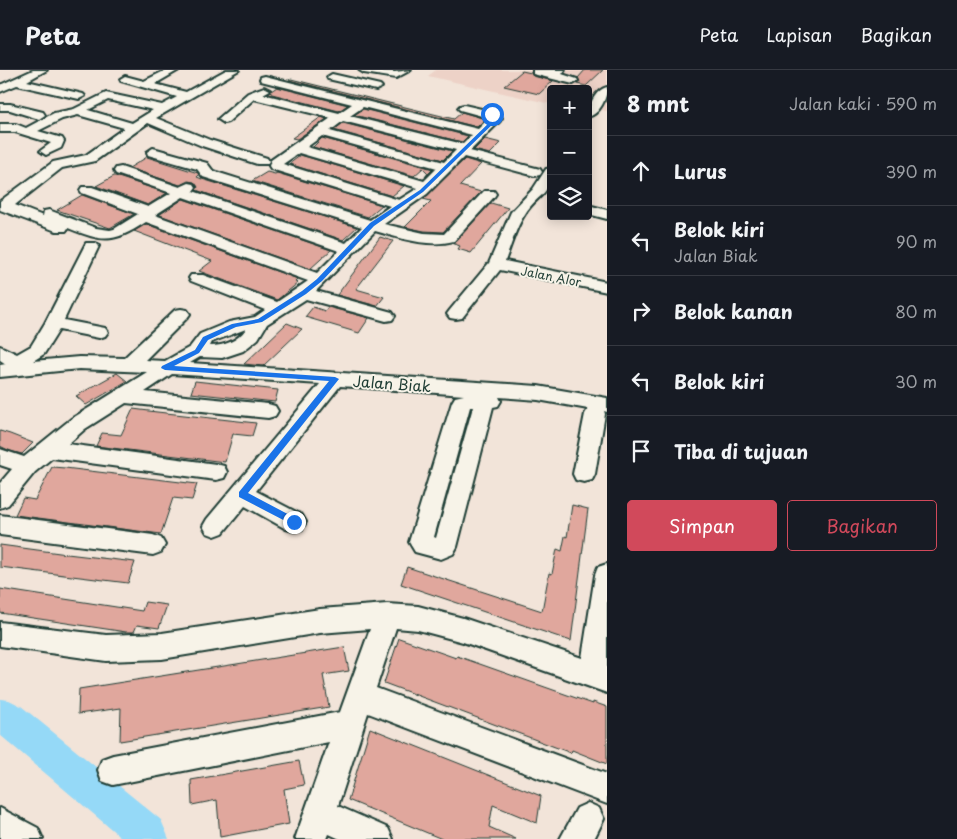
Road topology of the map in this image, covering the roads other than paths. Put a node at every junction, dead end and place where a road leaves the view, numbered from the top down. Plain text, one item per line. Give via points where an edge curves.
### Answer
1 (31, 70) edge
2 (42, 70) edge
3 (174, 70) edge
4 (234, 70) edge
5 (344, 70) edge
6 (364, 70) edge
7 (406, 70) edge
8 (539, 70) edge
9 (557, 73) edge
10 (125, 79) dead end
11 (9, 80) edge
12 (574, 81) dead end
13 (603, 84) edge
14 (0, 85) edge
15 (142, 87) junction
16 (376, 87) dead end
17 (0, 90) edge
18 (252, 95) junction
19 (79, 96) dead end
20 (188, 96) junction
21 (361, 103) junction
22 (169, 106) junction
23 (592, 106) edge
24 (0, 107) edge
25 (464, 108) dead end
26 (78, 111) junction
27 (39, 115) dead end
28 (341, 117) junction
29 (147, 118) junction
30 (224, 119) dead end
31 (133, 127) junction
32 (0, 128) edge
33 (27, 132) junction
34 (320, 132) junction
35 (481, 133) junction
36 (298, 148) junction
37 (463, 150) junction
38 (153, 152) dead end
39 (262, 161) dead end
40 (75, 162) junction
41 (446, 167) junction
42 (121, 170) dead end
43 (535, 172) dead end
44 (208, 174) junction
45 (550, 175) edge
46 (427, 186) junction
47 (87, 190) dead end
48 (182, 192) junction
49 (489, 194) dead end
50 (544, 194) edge
51 (400, 205) junction
52 (1, 206) edge
53 (592, 210) edge
54 (49, 214) dead end
55 (147, 215) junction
56 (607, 215) edge
57 (372, 225) junction
58 (75, 233) dead end
59 (91, 246) dead end
60 (349, 249) junction
61 (496, 264) junction
62 (197, 278) dead end
63 (320, 280) junction
64 (607, 287) edge
65 (304, 293) junction
66 (279, 309) junction
67 (181, 314) dead end
68 (456, 314) dead end
69 (386, 316) dead end
70 (54, 323) junction
71 (99, 332) dead end
72 (0, 352) edge
73 (22, 364) junction
74 (128, 365) junction
75 (165, 368) junction
76 (0, 371) edge
77 (335, 379) junction
78 (121, 396) junction
79 (485, 400) junction
80 (268, 411) dead end
81 (603, 411) edge
82 (48, 450) junction
83 (0, 458) edge
84 (27, 466) junction
85 (443, 466) junction
86 (465, 470) junction
87 (216, 472) dead end
88 (584, 474) dead end
89 (242, 494) junction
90 (0, 499) edge
91 (294, 522) dead end
92 (0, 525) edge
93 (215, 526) dead end
94 (153, 545) dead end
95 (607, 575) edge
96 (387, 616) junction
97 (604, 625) edge
98 (0, 634) edge
99 (600, 678) edge
100 (360, 696) junction
101 (350, 724) junction
102 (113, 770) dead end
103 (607, 789) edge
104 (0, 824) edge
105 (315, 827) edge
106 (27, 839) edge
107 (376, 839) edge

1 - 11 street
2 - 11 street
3 - 15 street
4 - 20 street
5 - 16 street via 332,77
6 - 7 street via 396,75
8 - 9 street via 537,72
9 - 12 street
10 - 15 street
11 - 14 street
11 - 17 street
11 - 19 street
13 - 23 street
15 - 20 street
15 - 22 street via 146,96
18 - 21 street via 258,94 271,80
18 - 28 street
18 - 30 street
20 - 22 street
21 - 28 street
21 - 35 street
22 - 26 street via 107,96
22 - 29 street
24 - 27 street via 10,106
25 - 35 street via 495,116
26 - 31 street
26 - 33 street via 58,116
28 - 34 street
28 - 37 street
29 - 31 street
29 - 39 street via 206,144
31 - 40 street via 96,154
32 - 33 street
33 - 40 street via 58,141 46,151
34 - 36 street
34 - 41 street
35 - 37 street
36 - 46 street
36 - 51 street via 276,166
37 - 41 street
37 - 43 street
38 - 44 street via 202,166
40 - 52 street via 58,165
41 - 46 street
42 - 48 street
44 - 48 street
44 - 57 street
45 - 50 street
46 - 51 street
47 - 55 street
48 - 55 street
48 - 60 street
49 - 57 street via 448,238 426,238
50 - 61 street via 518,212
51 - 57 street
52 - 58 street
53 - 56 street
54 - 55 street via 109,236
55 - 63 street
57 - 60 street
59 - 70 street
60 - 63 street
61 - 64 street, Jalan Alor
61 - 68 street
62 - 66 street
63 - 65 street
65 - 66 street
65 - 69 street
66 - 75 street via 260,321 252,335 237,347 222,352 197,351
67 - 74 street
70 - 71 street
70 - 73 street via 38,350
72 - 73 street
73 - 74 street, Jalan Biak
73 - 76 street, Jalan Biak
74 - 75 street, Jalan Biak
75 - 77 street, Jalan Biak
75 - 78 street
77 - 81 street, Jalan Biak via 538,393
77 - 89 street
78 - 80 street
78 - 82 street via 78,424
79 - 81 street
79 - 85 street via 462,402
79 - 86 street
81 - 88 street
82 - 84 street
82 - 87 street
83 - 84 street
84 - 90 street
85 - 86 street
85 - 86 street via 421,542 441,549 446,546
89 - 91 street
89 - 93 street
92 - 94 street
95 - 97 street
96 - 98 street via 320,621 162,646 106,648
96 - 99 street via 418,618 463,630
96 - 100 street
97 - 99 street
100 - 101 street
100 - 103 street
101 - 102 street
101 - 105 street
104 - 106 street
105 - 107 street

